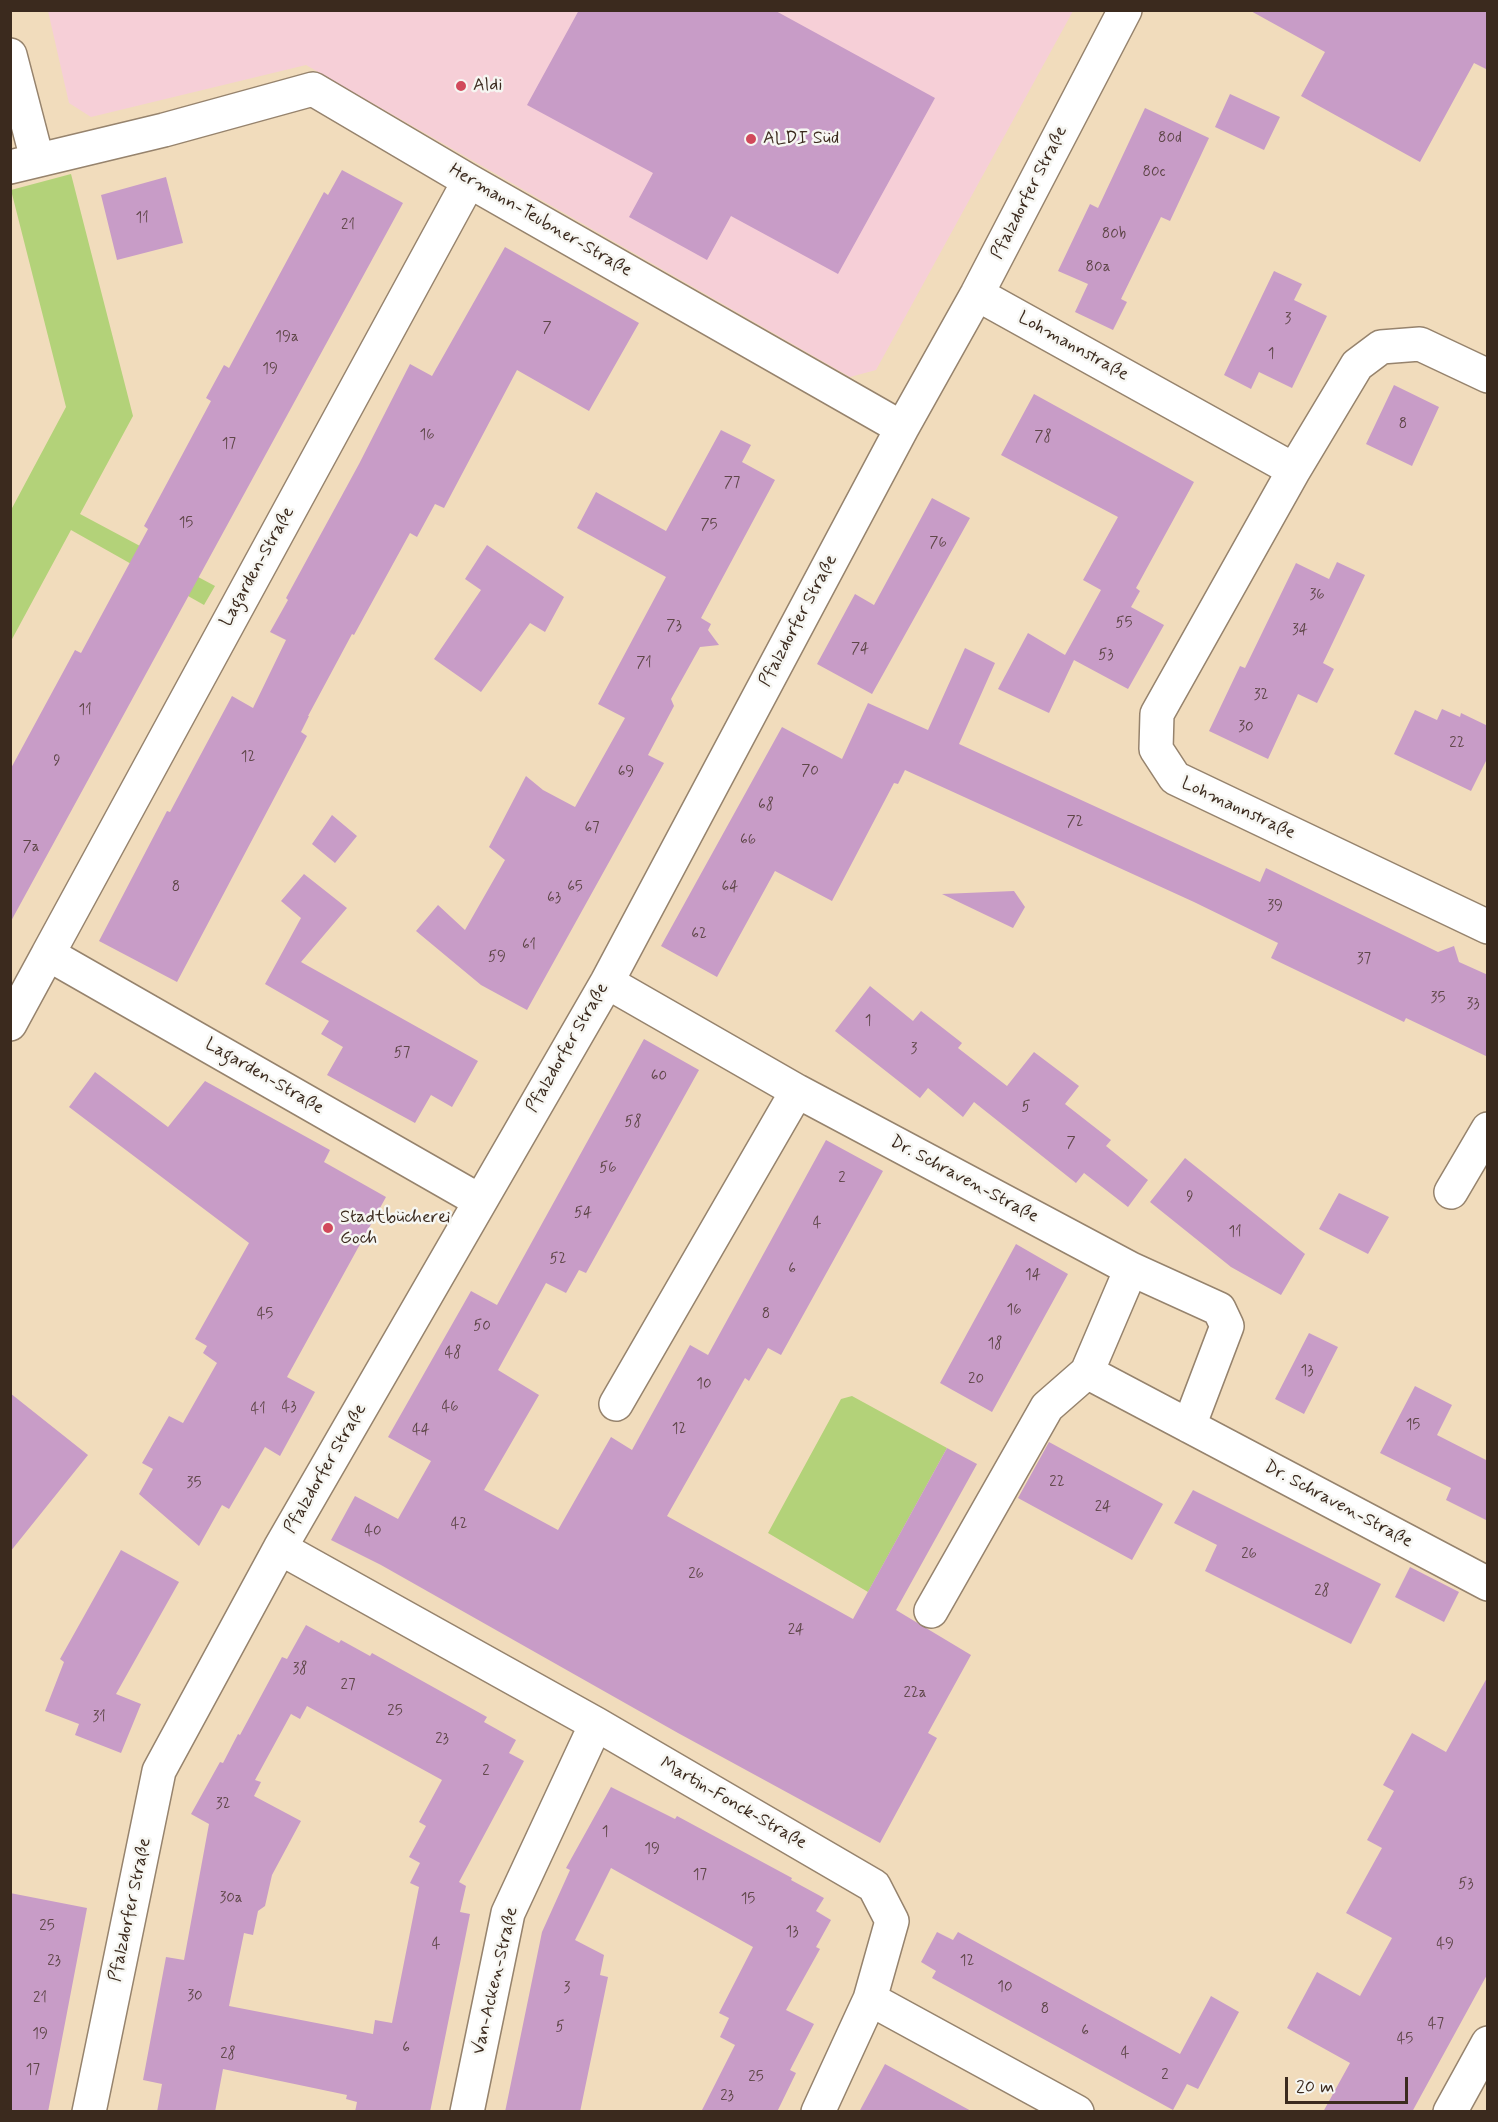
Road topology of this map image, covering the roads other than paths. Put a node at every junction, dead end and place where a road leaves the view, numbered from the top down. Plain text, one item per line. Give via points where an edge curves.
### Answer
1 (1125, 10) edge
2 (10, 55) edge
3 (24, 163) edge
4 (469, 181) junction
5 (977, 294) junction
6 (1488, 376) edge
7 (902, 429) junction
8 (1294, 470) junction
9 (1488, 927) edge
10 (48, 954) junction
11 (607, 982) junction
12 (10, 1024) edge
13 (797, 1091) junction
14 (1488, 1130) edge
15 (1451, 1192) dead end
16 (480, 1200) junction
17 (1131, 1269) junction
18 (1087, 1372) junction
19 (616, 1404) dead end
20 (1189, 1426) junction
21 (280, 1548) junction
22 (1488, 1584) edge
23 (931, 1611) dead end
24 (596, 1724) junction
25 (870, 1999) junction
26 (1488, 2043) edge
27 (89, 2112) edge
28 (467, 2112) edge
29 (818, 2112) edge
30 (1077, 2112) edge
31 (1450, 2112) edge

1 - 5 street, Pfalzdorfer Straße
2 - 3 street
3 - 4 street, Hermann-Teubner-Straße via 313,89
4 - 7 street, Hermann-Teubner-Straße
4 - 10 street, Lagarden-Straße
5 - 7 street, Pfalzdorfer Straße
5 - 8 street, Lohmannstraße
6 - 8 street, Lohmannstraße via 1420,344 1381,347 1357,365
7 - 11 street, Pfalzdorfer Straße
8 - 9 street, Lohmannstraße via 1157,714 1156,748 1175,778
10 - 12 street, Lagarden-Straße
10 - 16 street, Lagarden-Straße
11 - 13 street, Dr. Schraven-Straße
11 - 16 street, Pfalzdorfer Straße
13 - 17 street, Dr. Schraven-Straße
13 - 19 street
14 - 15 street
16 - 21 street, Pfalzdorfer Straße
17 - 18 street
17 - 20 street, Dr. Schraven-Straße via 1219,1310 1227,1326
18 - 20 street, Dr. Schraven-Straße
18 - 23 street via 1047,1407
20 - 22 street, Dr. Schraven-Straße
21 - 24 street, Martin-Fonck-Straße
21 - 27 street, Pfalzdorfer Straße via 159,1771
24 - 25 street, Martin-Fonck-Straße via 874,1886 892,1921
24 - 28 street, Van-Acken-Straße via 508,1913
25 - 29 street
25 - 30 street
26 - 31 street

